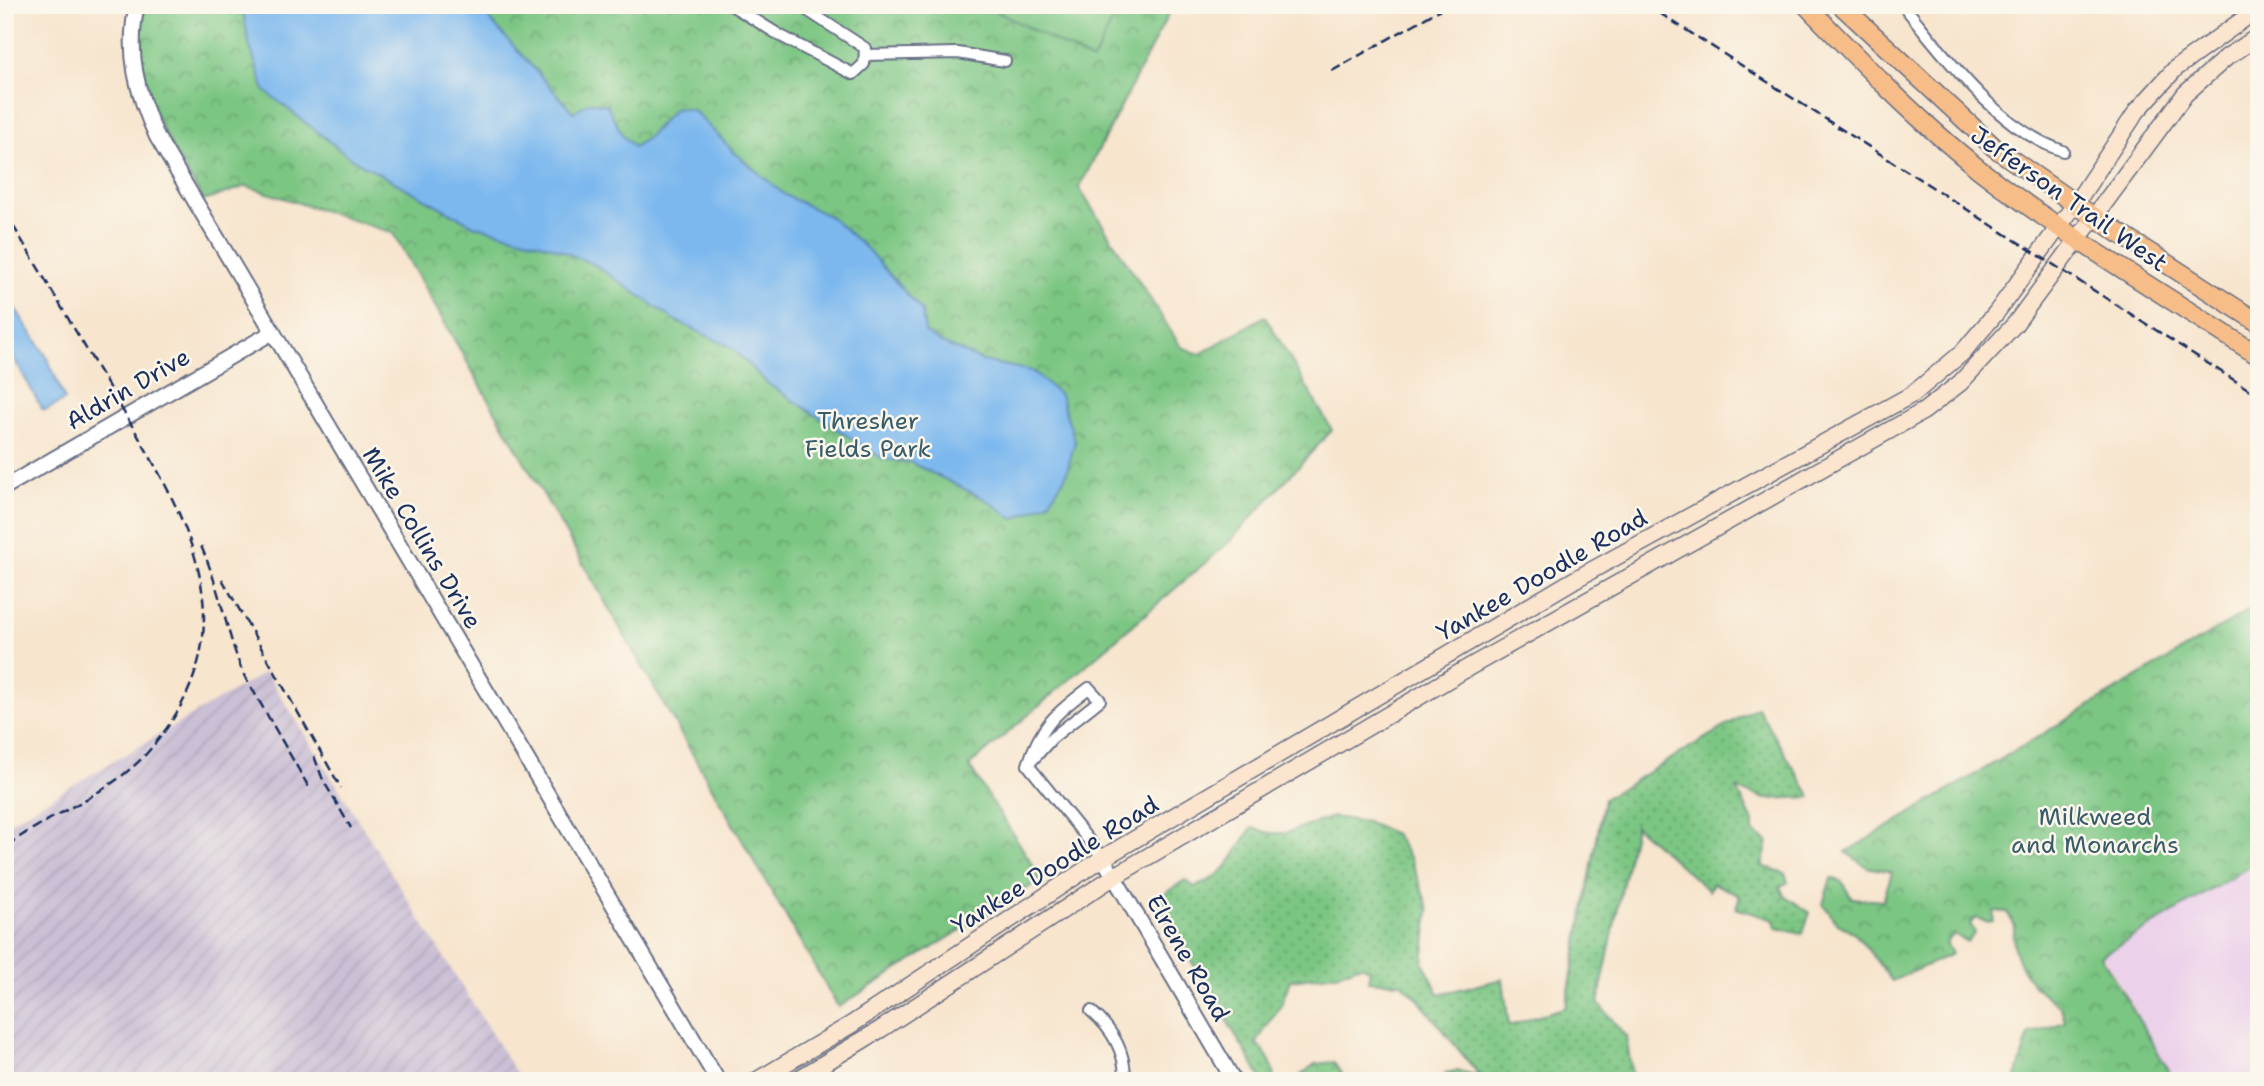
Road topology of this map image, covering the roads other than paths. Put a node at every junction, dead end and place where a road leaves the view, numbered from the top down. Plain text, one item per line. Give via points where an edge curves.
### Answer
1 (137, 5) edge
2 (731, 5) edge
3 (799, 5) edge
4 (1806, 5) edge
5 (1841, 5) edge
6 (1903, 5) edge
7 (2259, 8) edge
8 (2259, 36) edge
9 (864, 55) junction
10 (1005, 61) dead end
11 (2063, 151) dead end
12 (2076, 203) junction
13 (2094, 217) junction
14 (2059, 226) junction
15 (2078, 239) junction
16 (2259, 323) edge
17 (273, 332) junction
18 (2259, 355) edge
19 (1868, 421) junction
20 (5, 487) edge
21 (1685, 520) junction
22 (1713, 530) junction
23 (1535, 630) junction
24 (1028, 765) junction
25 (1104, 858) junction
26 (1115, 876) junction
27 (1091, 1011) dead end
28 (852, 1024) junction
29 (718, 1081) edge
30 (755, 1081) edge
31 (771, 1081) edge
32 (795, 1081) edge
33 (1125, 1081) edge
34 (1234, 1081) edge

1 - 17 street, Mike Collins Drive via 132,48 143,107
2 - 9 street via 853,74 864,64
3 - 9 street via 865,48
4 - 14 main road, Jefferson Trail West via 1936,133
5 - 12 main road, Jefferson Trail West via 1995,148
6 - 11 street via 1969,86 2044,145
7 - 12 main road, Yankee Doodle Road via 2176,68 2137,111
8 - 13 main road, Yankee Doodle Road via 2185,94
9 - 10 street via 958,53
12 - 13 main road, Jefferson Trail West
12 - 14 main road, Yankee Doodle Road
13 - 15 main road, Yankee Doodle Road
13 - 16 main road, Jefferson Trail West
14 - 15 main road, Jefferson Trail West
14 - 19 main road, Yankee Doodle Road via 1997,313 1962,353 1913,394
15 - 18 main road, Jefferson Trail West
15 - 22 main road, Yankee Doodle Road via 1996,347 1941,399 1886,435
17 - 20 street, Aldrin Drive
17 - 29 street, Mike Collins Drive
19 - 21 main road, Yankee Doodle Road
19 - 22 main road via 1864,429 1717,515 1710,524
21 - 23 main road via 1685,530 1674,540 1536,622
21 - 25 main road, Yankee Doodle Road via 1574,580
22 - 23 main road, Yankee Doodle Road
23 - 26 main road, Yankee Doodle Road
24 - 24 street via 1052,738 1100,700 1088,688 1037,736
24 - 25 street
25 - 26 street, Elrene Road
25 - 28 main road, Yankee Doodle Road
26 - 32 main road, Yankee Doodle Road
26 - 34 street, Elrene Road
27 - 33 street via 1120,1048
28 - 30 main road, Yankee Doodle Road
28 - 31 main road

